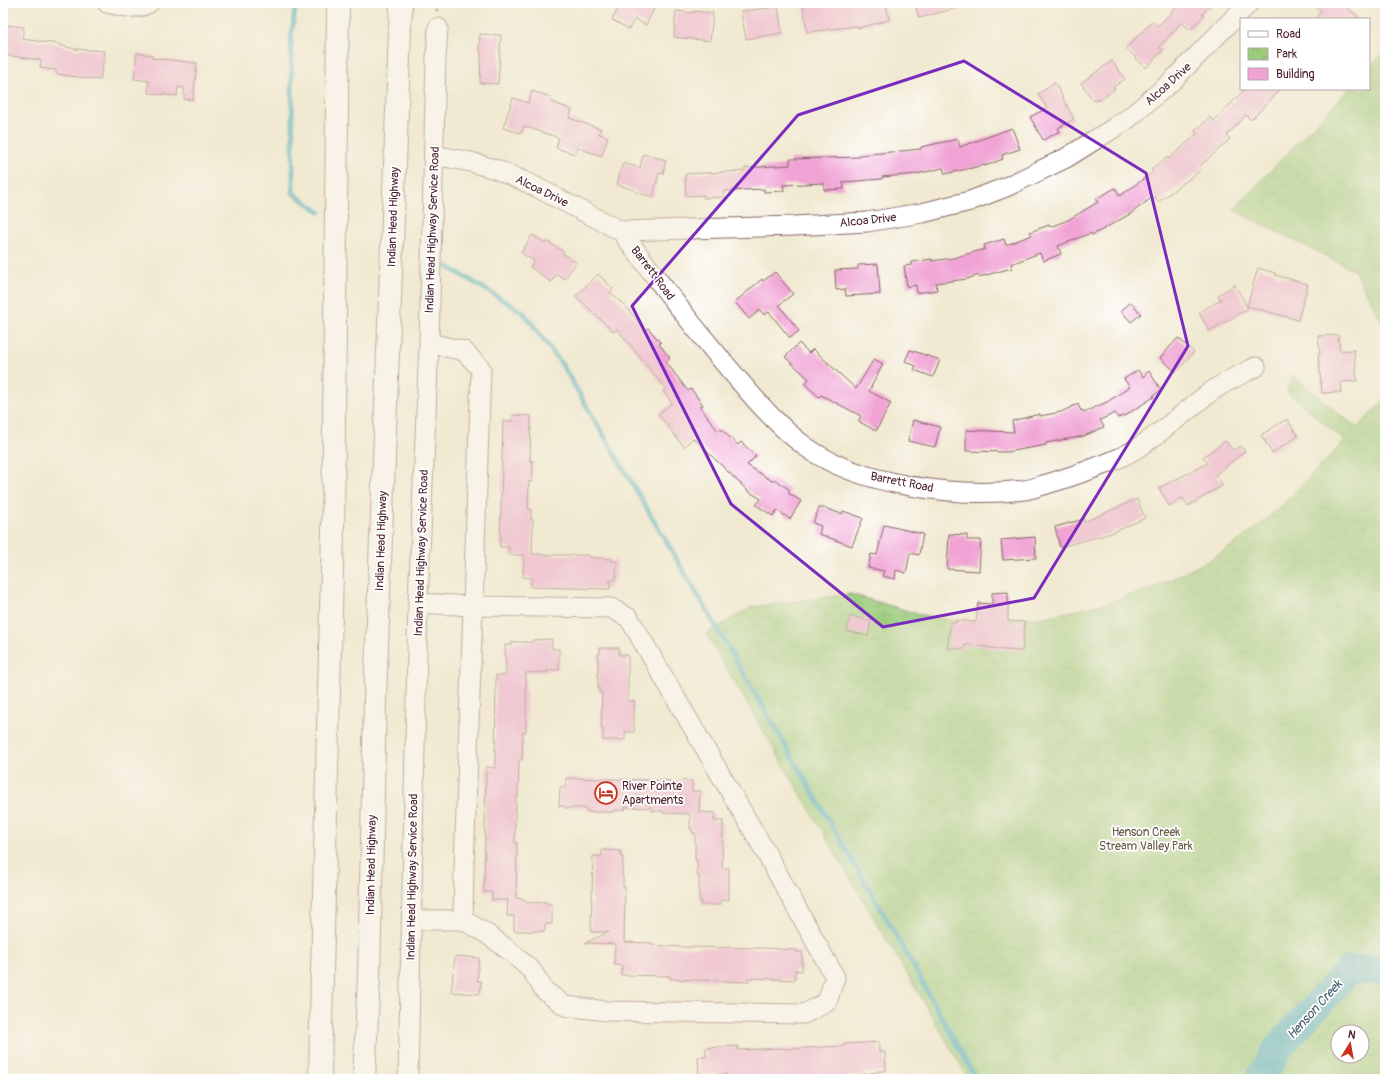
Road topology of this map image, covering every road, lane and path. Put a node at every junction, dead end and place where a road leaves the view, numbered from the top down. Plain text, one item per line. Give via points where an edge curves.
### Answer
1 (107, 3) edge
2 (149, 3) edge
3 (338, 3) edge
4 (396, 3) edge
5 (401, 3) edge
6 (1249, 3) edge
7 (438, 28) dead end
8 (397, 88) junction
9 (434, 155) junction
10 (621, 231) junction
11 (429, 344) junction
12 (1256, 367) dead end
13 (418, 603) junction
14 (473, 606) junction
15 (411, 920) junction
16 (463, 920) junction
17 (320, 1079) edge
18 (364, 1079) edge
19 (408, 1079) edge

1 - 2 street via 134,7
3 - 17 highway via 333,530
4 - 8 highway
5 - 8 highway, Indian Head Highway
6 - 10 street, Alcoa Drive via 1171,82 1129,118 1066,158 970,201 922,213 867,222 786,227
7 - 9 street, Indian Head Highway Service Road
8 - 18 highway, Indian Head Highway
9 - 10 street, Alcoa Drive via 498,170
9 - 11 street, Indian Head Highway Service Road
10 - 12 street, Barrett Road via 714,352 779,424 806,447 840,466 908,486 962,492 1026,490 1080,473 1130,452 1176,420 1215,388
11 - 13 street, Indian Head Highway Service Road
11 - 14 street via 464,351 481,369
13 - 14 street
13 - 15 street, Indian Head Highway Service Road
14 - 16 street
14 - 16 street via 611,608 630,618 835,976 827,1002 804,1014 607,1011 565,1006 544,990 532,971 510,951
15 - 16 street
15 - 19 street, Indian Head Highway Service Road

